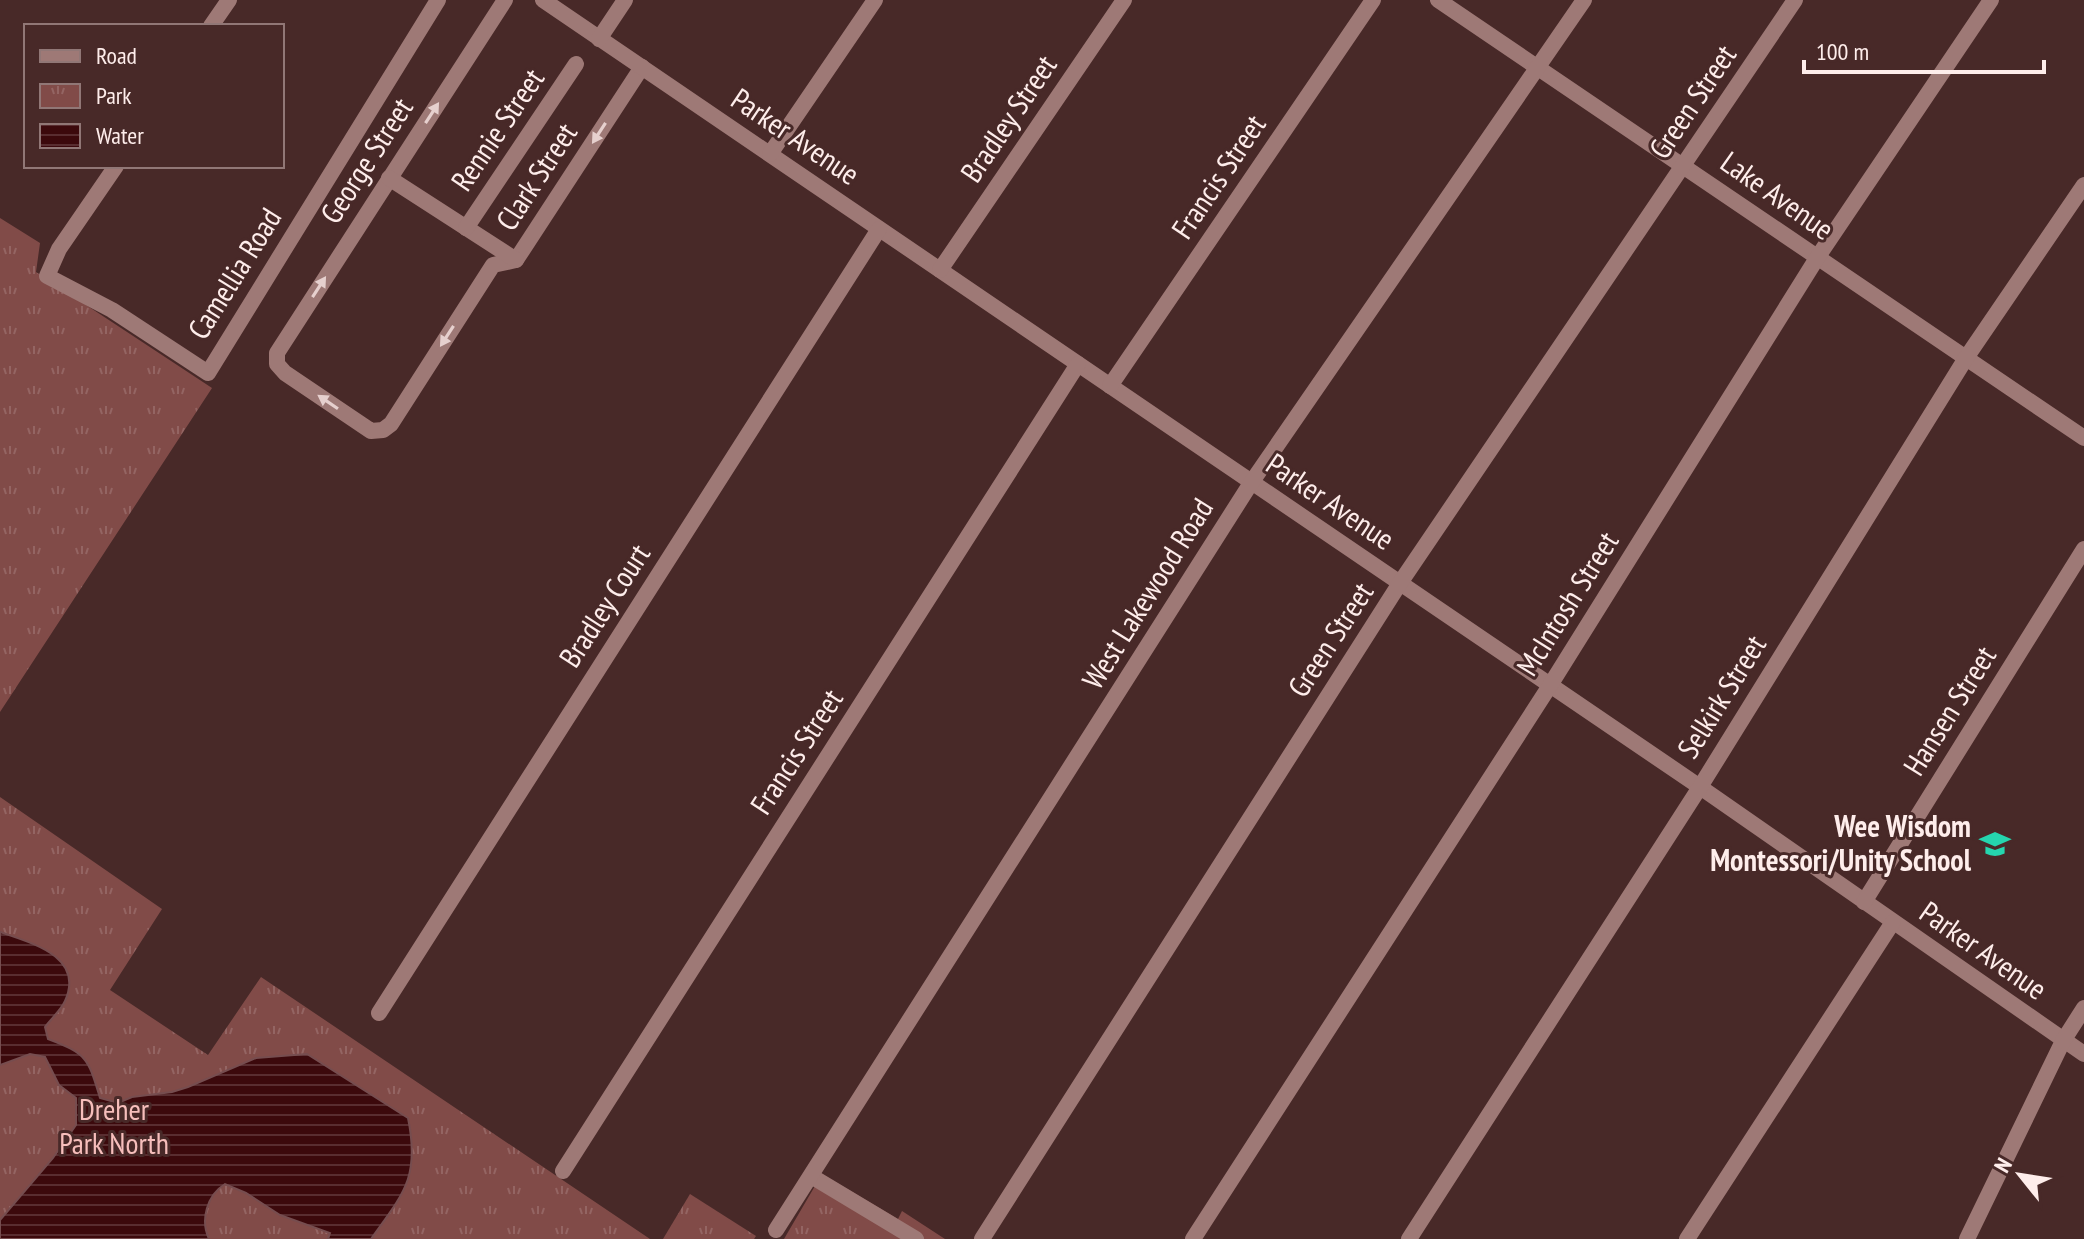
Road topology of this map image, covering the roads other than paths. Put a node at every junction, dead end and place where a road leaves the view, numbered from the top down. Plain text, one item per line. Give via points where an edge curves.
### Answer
1 (229, 0) edge
2 (438, 0) edge
3 (505, 0) edge
4 (543, 0) edge
5 (625, 0) edge
6 (875, 0) edge
7 (1124, 0) edge
8 (1373, 0) edge
9 (1438, 0) edge
10 (1584, 0) edge
11 (1795, 0) edge
12 (1991, 0) edge
13 (212, 24) edge
14 (599, 39) junction
15 (576, 64) dead end
16 (642, 67) junction
17 (1539, 68) junction
18 (770, 154) junction
19 (1684, 166) junction
20 (115, 168) edge
21 (389, 178) junction
22 (2084, 185) edge
23 (466, 228) junction
24 (879, 229) junction
25 (1817, 258) junction
26 (516, 260) junction
27 (940, 270) junction
28 (1966, 358) junction
29 (1078, 364) junction
30 (1110, 386) junction
31 (391, 424) joint
32 (2084, 438) edge
33 (1251, 483) junction
34 (2084, 549) edge
35 (1400, 583) junction
36 (1549, 687) junction
37 (1700, 787) junction
38 (1864, 902) junction
39 (1893, 922) junction
40 (2084, 1008) edge
41 (379, 1013) dead end
42 (2063, 1041) junction
43 (2084, 1054) edge
44 (563, 1171) dead end
45 (811, 1176) junction
46 (776, 1230) dead end
47 (916, 1239) edge
48 (982, 1239) edge
49 (1193, 1239) edge
50 (1409, 1239) edge
51 (1687, 1239) edge
52 (1967, 1239) edge

1 - 13 street
2 - 20 street, Camellia Road via 208,373 112,310 47,276 59,249
21 -> 3 street, George Street
4 - 14 street, Parker Avenue
5 - 14 street
6 - 18 street
7 - 27 street, Bradley Street
8 - 30 street, Francis Street
9 - 17 street, Lake Avenue
10 - 17 street, West Lakewood Road
11 - 19 street, Green Street
12 - 25 street, McIntosh Street
14 - 16 street, Parker Avenue
15 - 23 street, Rennie Street
16 - 18 street, Parker Avenue
16 -> 26 street, Clark Street
17 - 19 street, Lake Avenue
17 - 33 street, West Lakewood Road
18 - 24 street, Parker Avenue
19 - 25 street, Lake Avenue
19 - 35 street, Green Street
21 - 23 street
31 -> 21 street, George Street via 371,431 277,364 277,353
22 - 28 street, Selkirk Street
23 - 26 street
24 - 27 street, Parker Avenue
24 - 41 street, Bradley Court
25 - 28 street, Lake Avenue
25 - 36 street, McIntosh Street
26 -> 31 street, Clark Street via 493,265
27 - 29 street, Parker Avenue
28 - 32 street, Lake Avenue
28 - 37 street, Selkirk Street
29 - 30 street, Parker Avenue
29 - 44 street, Francis Street
30 - 33 street, Parker Avenue
33 - 35 street, Parker Avenue
33 - 45 street, West Lakewood Road
34 - 38 street, Hansen Street
35 - 36 street, Parker Avenue
35 - 48 street, Green Street
36 - 37 street, Parker Avenue
36 - 49 street, McIntosh Street
37 - 38 street, Parker Avenue
37 - 50 street, Selkirk Street
38 - 39 street, Parker Avenue
39 - 42 street, Parker Avenue
39 - 51 street
40 - 42 street
42 - 43 street, Parker Avenue
42 - 52 street
45 - 46 street, West Lakewood Road
45 - 47 street

